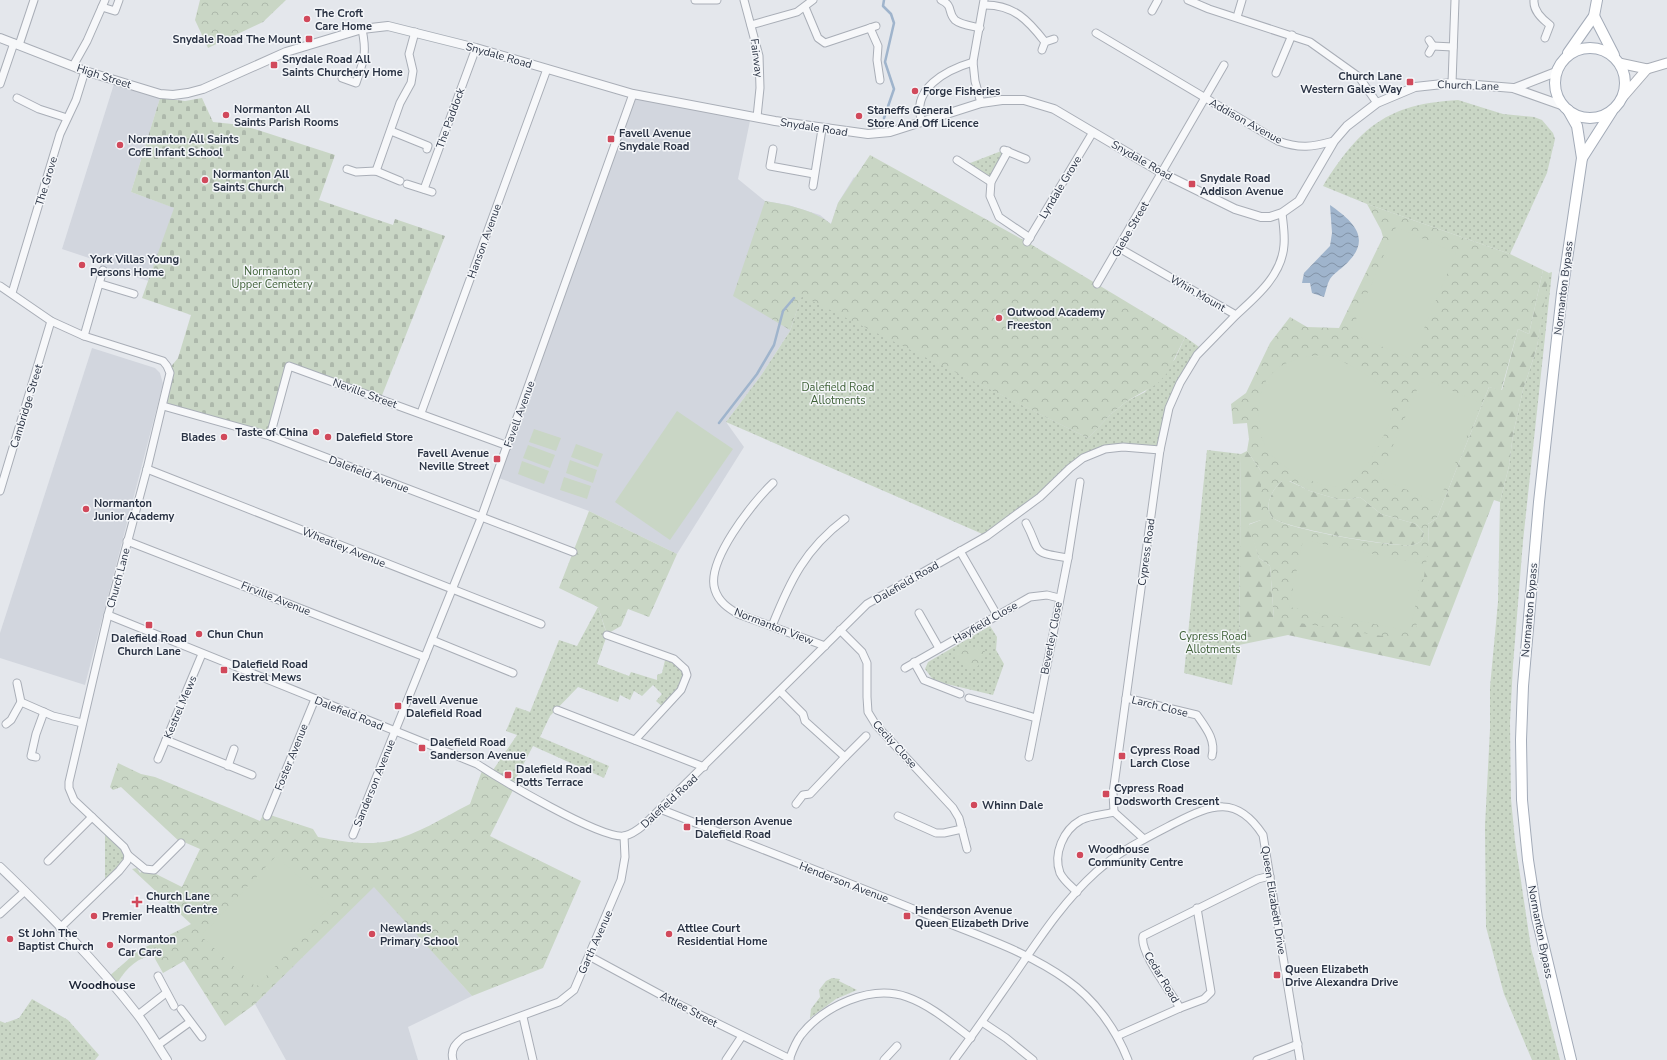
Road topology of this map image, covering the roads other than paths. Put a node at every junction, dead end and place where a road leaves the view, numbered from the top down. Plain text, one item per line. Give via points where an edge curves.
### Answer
1 (34, 0) edge
2 (119, 0) edge
3 (695, 0) edge
4 (716, 0) edge
5 (744, 0) edge
6 (813, 0) edge
7 (941, 0) edge
8 (1158, 0) edge
9 (1188, 0) edge
10 (1242, 0) edge
11 (1455, 0) edge
12 (1534, 0) edge
13 (1597, 0) edge
14 (104, 3) edge
15 (985, 3) edge
16 (805, 7) junction
17 (1152, 11) dead end
18 (1594, 16) junction
19 (1237, 17) junction
20 (751, 25) junction
21 (980, 28) junction
22 (362, 29) junction
23 (415, 32) junction
24 (1096, 33) dead end
25 (1292, 35) junction
26 (0, 38) edge
27 (1545, 38) dead end
28 (1054, 39) dead end
29 (1045, 42) junction
30 (17, 44) junction
31 (1431, 46) dead end
32 (1453, 47) junction
33 (476, 48) junction
34 (1042, 50) dead end
35 (1617, 61) junction
36 (973, 62) junction
37 (1667, 63) edge
38 (1224, 65) dead end
39 (73, 66) junction
40 (1558, 68) junction
41 (547, 69) junction
42 (1647, 69) junction
43 (85, 71) junction
44 (1276, 73) dead end
45 (342, 78) dead end
46 (880, 80) dead end
47 (1452, 83) junction
48 (0, 84) edge
49 (211, 85) joint
50 (1515, 88) junction
51 (633, 94) junction
52 (17, 98) dead end
53 (1205, 99) junction
54 (1621, 100) junction
55 (1377, 103) junction
56 (981, 104) junction
57 (1566, 108) junction
58 (1613, 109) junction
59 (757, 117) junction
60 (67, 118) junction
61 (922, 122) junction
62 (822, 129) junction
63 (391, 131) junction
64 (1093, 132) junction
65 (1334, 141) junction
66 (427, 149) dead end
67 (773, 149) dead end
68 (965, 156) dead end
69 (1582, 158) junction
70 (1026, 159) dead end
71 (347, 169) dead end
72 (376, 171) junction
73 (1162, 173) junction
74 (814, 174) junction
75 (991, 182) junction
76 (813, 186) dead end
77 (424, 189) junction
78 (432, 192) dead end
79 (1282, 213) junction
80 (1119, 248) junction
81 (103, 270) dead end
82 (99, 284) junction
83 (1097, 284) dead end
84 (0, 286) edge
85 (12, 293) junction
86 (134, 294) dead end
87 (1236, 315) junction
88 (51, 321) junction
89 (84, 336) junction
90 (163, 406) junction
91 (421, 413) junction
92 (270, 436) junction
93 (508, 446) junction
94 (1160, 450) junction
95 (148, 469) junction
96 (1080, 482) dead end
97 (772, 483) dead end
98 (0, 490) edge
99 (481, 518) junction
100 (845, 519) dead end
101 (1026, 523) dead end
102 (127, 541) junction
103 (960, 551) junction
104 (572, 552) dead end
105 (1068, 558) junction
106 (452, 589) junction
107 (1059, 598) junction
108 (919, 613) dead end
109 (997, 615) junction
110 (108, 616) junction
111 (924, 621) junction
112 (541, 624) dead end
113 (772, 626) junction
114 (916, 626) dead end
115 (840, 630) junction
116 (607, 634) dead end
117 (432, 640) junction
118 (825, 646) junction
119 (939, 648) junction
120 (202, 654) junction
121 (425, 657) junction
122 (914, 662) junction
123 (905, 668) dead end
124 (513, 673) dead end
125 (17, 683) dead end
126 (780, 691) junction
127 (960, 694) dead end
128 (969, 698) dead end
129 (1126, 698) junction
130 (315, 699) junction
131 (21, 702) junction
132 (557, 710) dead end
133 (44, 712) junction
134 (1036, 718) junction
135 (82, 723) junction
136 (6, 724) dead end
137 (395, 731) junction
138 (866, 736) dead end
139 (166, 740) junction
140 (635, 740) junction
141 (234, 749) dead end
142 (1212, 756) dead end
143 (36, 757) dead end
144 (1029, 757) dead end
145 (845, 758) junction
146 (158, 760) dead end
147 (228, 766) junction
148 (704, 767) junction
149 (252, 775) dead end
150 (796, 804) dead end
151 (660, 809) junction
152 (1114, 812) junction
153 (267, 816) dead end
154 (898, 816) dead end
155 (92, 817) junction
156 (962, 829) junction
157 (353, 835) dead end
158 (624, 836) junction
159 (1144, 839) junction
160 (181, 843) dead end
161 (967, 849) dead end
162 (128, 856) junction
163 (48, 861) dead end
164 (0, 867) edge
165 (1270, 876) junction
166 (25, 891) junction
167 (1077, 892) junction
168 (1197, 908) junction
169 (0, 914) edge
170 (60, 928) junction
171 (589, 956) junction
172 (1027, 956) junction
173 (158, 976) dead end
174 (166, 993) junction
175 (1180, 1008) junction
176 (138, 1015) junction
177 (523, 1017) junction
178 (190, 1022) junction
179 (982, 1022) junction
180 (742, 1036) junction
181 (1117, 1036) junction
182 (202, 1037) dead end
183 (971, 1038) junction
184 (1298, 1044) junction
185 (158, 1045) junction
186 (897, 1046) dead end
187 (789, 1059) edge
188 (167, 1060) edge
189 (453, 1060) edge
190 (533, 1060) edge
191 (726, 1060) edge
192 (884, 1060) edge
193 (954, 1060) edge
194 (1033, 1060) edge
195 (1128, 1060) edge
196 (1257, 1060) edge
197 (1300, 1060) edge
198 (1571, 1060) edge

1 - 30 street
2 - 14 street via 115,11
3 - 4 street
5 - 20 street, Fairway
6 - 16 street
7 - 21 street via 950,6 954,19
8 - 17 street
9 - 19 street
10 - 19 street
11 - 32 street
12 - 27 street via 1535,10 1550,25
13 - 18 main road
14 - 39 street via 88,41
15 - 21 street
15 - 29 street via 1018,14
16 - 20 street via 786,16
16 - 46 street via 818,38 825,43 873,27 878,46
18 - 35 main road
18 - 40 main road
19 - 25 street
20 - 59 street, Fairway via 759,56
21 - 36 street
22 - 23 street, Snydale Road via 388,26
22 - 45 street via 366,49 356,83
22 - 49 street, Snydale Road via 275,56
23 - 33 street, Snydale Road
23 - 63 street via 409,54 412,77
24 - 53 street, Addison Avenue
25 - 44 street
25 - 55 street via 1319,47 1359,77
26 - 30 street, High Street
28 - 29 street
29 - 34 street
30 - 39 street, High Street
30 - 48 street
31 - 32 street
32 - 47 street
33 - 41 street, Snydale Road
33 - 77 street, The Paddock
35 - 40 main road via 1609,53 1591,47 1572,52
35 - 42 main road
35 - 54 main road via 1625,78
36 - 56 street
36 - 61 street via 956,67 924,92 918,112
37 - 42 main road
38 - 53 street, Addison Avenue
39 - 43 street, High Street
40 - 50 street, Church Lane
40 - 57 main road via 1556,91
41 - 51 street, Snydale Road
41 - 91 street, Hanson Avenue
42 - 54 main road
43 - 49 street, High Street via 160,94 188,94
43 - 60 street, The Grove
47 - 50 street, Church Lane
47 - 55 street, Church Lane via 1415,87
50 - 57 street, Church Lane
51 - 59 street, Snydale Road
51 - 93 street, Favell Avenue
52 - 60 street via 39,109
53 - 65 street, Addison Avenue via 1278,141 1295,147 1313,147
53 - 73 street, Addison Avenue
54 - 58 main road
55 - 65 street, Snydale Road
56 - 61 street, Snydale Road
56 - 64 street, Snydale Road via 1024,100 1040,104 1054,109
57 - 58 main road via 1581,117 1589,118
57 - 69 main road, Normanton Bypass via 1577,126
58 - 69 main road, Normanton Bypass
59 - 62 street, Snydale Road
60 - 85 street, The Grove
61 - 62 street, Snydale Road via 890,132 868,134
62 - 74 street
63 - 66 street via 428,146
63 - 72 street
64 - 73 street, Snydale Road
64 - 75 street, Lyndale Grove via 1028,240 999,217 990,196
65 - 79 street, Snydale Road via 1298,201
67 - 74 street via 770,166
68 - 75 street via 959,161
69 - 198 main road, Normanton Bypass via 1564,276 1539,495 1523,678 1521,740 1522,800 1532,889
70 - 75 street via 1006,151
71 - 72 street via 356,172
72 - 77 street
73 - 79 street, Snydale Road via 1244,213 1270,216
73 - 80 street, Glebe Street
74 - 76 street
77 - 78 street
79 - 87 street, Whin Mount via 1284,245 1278,269 1271,280
80 - 83 street, Glebe Street
80 - 87 street, Whin Mount
81 - 82 street
82 - 86 street
82 - 89 street
84 - 85 street, Church Lane
85 - 88 street, Church Lane
87 - 94 street, Cypress Road via 1202,349 1180,383 1169,408
88 - 89 street, Church Lane
88 - 98 street, Cambridge Street
89 - 90 street, Church Lane via 166,363 170,377
90 - 92 street, Dalefield Avenue
90 - 95 street, Church Lane
91 - 92 street, Neville Street via 289,366
91 - 93 street, Neville Street
92 - 99 street, Dalefield Avenue
93 - 99 street, Favell Avenue
94 - 103 street, Dalefield Road via 1105,449 1083,458 1028,507 987,536
94 - 129 street, Cypress Road
95 - 102 street, Church Lane
95 - 106 street, Wheatley Avenue
96 - 105 street, Beverley Close
97 - 113 street, Normanton View via 741,521 714,574 715,589 720,600 728,608
99 - 104 street, Dalefield Avenue
99 - 106 street, Favell Avenue
100 - 113 street via 806,555 786,590
101 - 105 street via 1037,550 1042,554
102 - 110 street, Church Lane
102 - 121 street, Firville Avenue
103 - 109 street
103 - 115 street, Dalefield Road via 867,604
105 - 107 street, Beverley Close
106 - 112 street, Wheatley Avenue
106 - 117 street, Favell Avenue
107 - 109 street, Hayfield Close via 1047,595 1030,596
107 - 134 street, Beverley Close
108 - 111 street
109 - 119 street, Hayfield Close
110 - 120 street, Dalefield Road
110 - 135 street, Church Lane
111 - 114 street
111 - 119 street
113 - 118 street, Normanton View
115 - 118 street, Dalefield Road
115 - 156 street, Cecily Close via 862,652 867,663 868,712 876,725 953,808
116 - 140 street via 674,659 685,669 687,675 681,690
117 - 121 street, Favell Avenue
117 - 124 street
118 - 126 street, Dalefield Road
119 - 122 street, Hayfield Close
120 - 130 street, Dalefield Road
120 - 139 street, Kestrel Mews
121 - 137 street, Favell Avenue
122 - 123 street, Hayfield Close
122 - 127 street via 924,680
125 - 131 street
126 - 145 street via 803,714 805,721
126 - 148 street, Dalefield Road
128 - 134 street
129 - 142 street, Larch Close via 1197,715 1211,737
129 - 152 street, Cypress Road via 1113,794
130 - 137 street, Dalefield Road
130 - 153 street, Foster Avenue
131 - 133 street
131 - 136 street
132 - 140 street
133 - 135 street
133 - 143 street via 31,756
134 - 144 street, Beverley Close
135 - 155 street, Church Lane via 69,788 74,800
137 - 157 street, Sanderson Avenue
137 - 158 street, Dalefield Road via 476,764 509,785 600,831
138 - 145 street
139 - 146 street, Kestrel Mews
139 - 147 street
140 - 148 street
141 - 147 street
145 - 150 street via 810,794 803,795
147 - 149 street
148 - 151 street, Dalefield Road
151 - 158 street, Dalefield Road via 645,824
151 - 172 street, Henderson Avenue
152 - 159 street
152 - 167 street via 1081,820 1063,838 1058,863 1061,874
154 - 156 street via 936,833
155 - 162 street, Church Lane via 124,847
155 - 163 street via 61,843
156 - 161 street, Cecily Close
158 - 171 street, Garth Avenue via 625,857 621,880
159 - 165 street, Queen Elizabeth Drive via 1206,808 1215,806 1235,809 1250,818 1263,835
159 - 167 street, Queen Elizabeth Drive via 1108,863
160 - 162 street, Church Lane via 154,870 145,869
162 - 170 street via 119,871
164 - 166 street
165 - 168 street, Cedar Road via 1258,879
165 - 184 street, Queen Elizabeth Drive
166 - 169 street
166 - 170 street
167 - 172 street, Queen Elizabeth Drive via 1044,930
168 - 175 street, Cedar Road via 1211,992 1204,999
168 - 175 street, Cedar Road via 1148,932 1142,941 1146,953
170 - 176 street
171 - 177 street, Garth Avenue via 574,990 567,997
171 - 180 street, Attlee Street
172 - 179 street, Queen Elizabeth Drive
172 - 181 street, Henderson Avenue via 1066,980 1086,996
173 - 174 street
174 - 176 street
174 - 178 street
175 - 181 street, Cedar Road
176 - 185 street
177 - 189 street, Garth Avenue via 464,1037 453,1048
177 - 190 street
178 - 182 street
178 - 185 street
179 - 183 street, Queen Elizabeth Drive
179 - 194 street via 1011,1041
180 - 187 street, Attlee Street
180 - 191 street
181 - 195 street, Henderson Avenue
183 - 187 street via 905,996 890,993 868,994 835,1008 822,1017 801,1035
183 - 193 street, Queen Elizabeth Drive
184 - 196 street
184 - 197 street, Queen Elizabeth Drive
185 - 188 street
186 - 192 street

